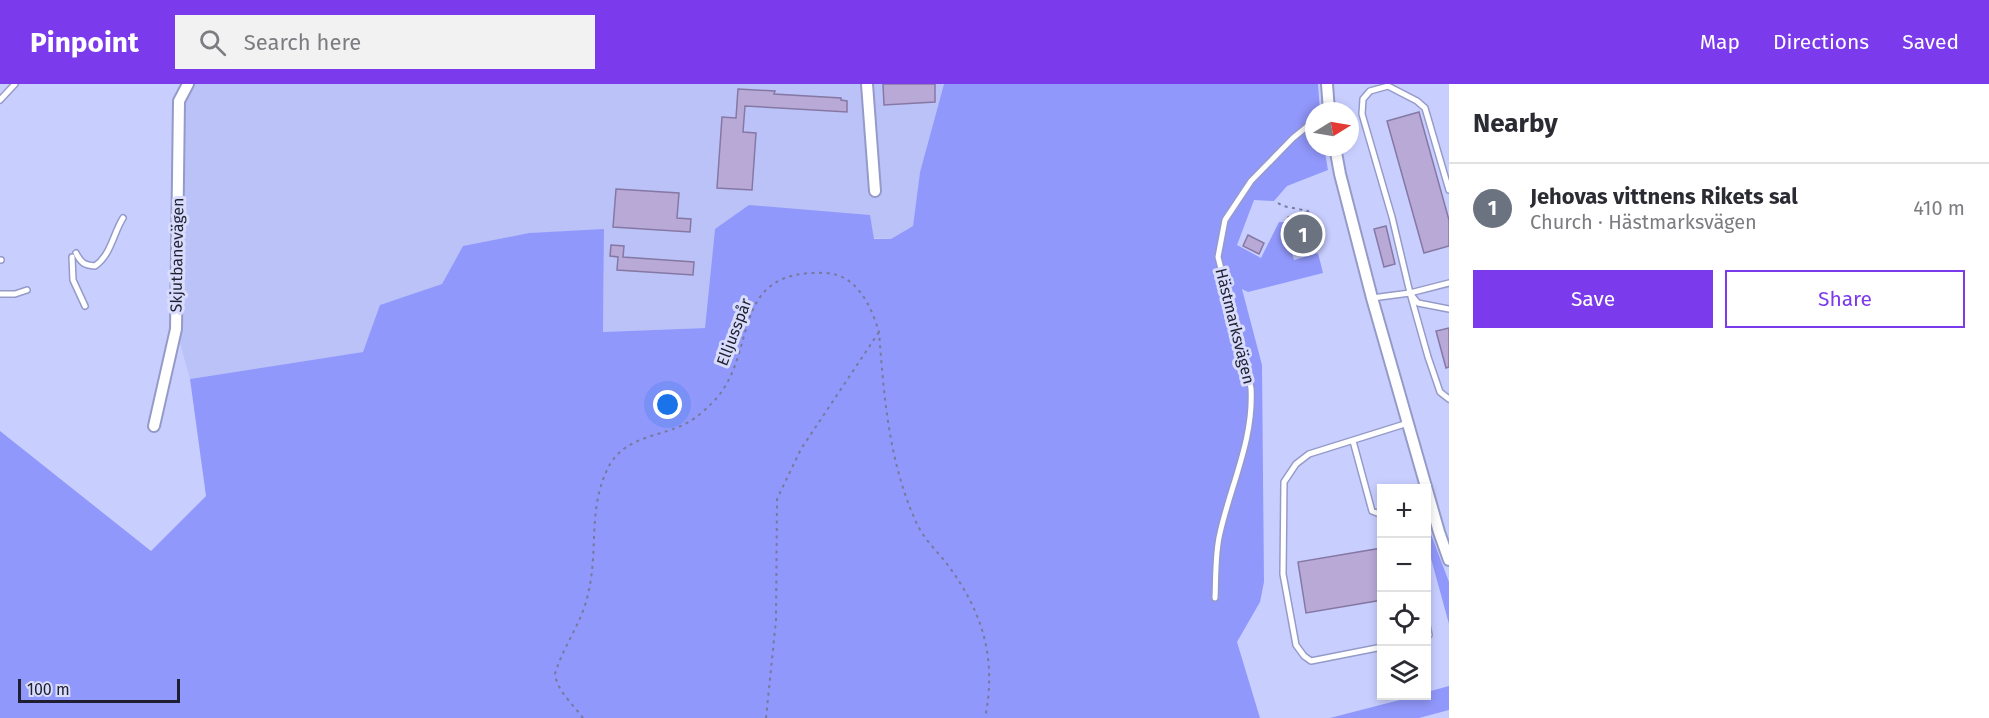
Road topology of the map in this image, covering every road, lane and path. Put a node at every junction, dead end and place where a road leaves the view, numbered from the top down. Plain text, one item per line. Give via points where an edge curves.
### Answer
1 (15, 84) edge
2 (188, 84) edge
3 (867, 84) edge
4 (1327, 84) edge
5 (0, 100) edge
6 (1328, 102) edge
7 (1305, 128) edge
8 (1337, 156) edge
9 (1449, 190) edge
10 (875, 191) dead end
11 (1278, 203) dead end
12 (123, 218) dead end
13 (1314, 229) dead end
14 (1449, 283) edge
15 (27, 290) dead end
16 (1410, 293) junction
17 (0, 294) edge
18 (1372, 298) junction
19 (85, 306) dead end
20 (1449, 309) edge
21 (879, 332) junction
22 (1449, 399) edge
23 (1408, 423) junction
24 (154, 426) dead end
25 (1353, 441) junction
26 (1377, 513) edge
27 (1449, 560) edge
28 (1215, 598) dead end
29 (1377, 648) edge
30 (583, 718) edge
31 (766, 718) edge
32 (985, 718) edge

1 - 5 lane
2 - 24 street, Skjutbanevägen via 179,101 176,329
3 - 10 street
4 - 6 street
7 - 28 lane, Hästmarksvägen via 1251,181 1225,220 1218,257 1251,388 1252,407 1247,442 1219,535
8 - 18 street
9 - 16 lane via 1425,108 1388,86 1370,91 1363,99 1365,131
11 - 13 path via 1308,211
12 - 19 lane via 105,259 95,266 74,255 73,280
14 - 16 lane
15 - 17 lane
16 - 18 lane
16 - 20 lane via 1418,303
16 - 22 lane via 1440,392
18 - 23 street
21 - 30 path, Elljusspår via 867,303 856,286 844,277 828,272 782,279 759,298 730,375 714,401 683,425 630,444 611,462 597,499 593,566 584,610 555,674 561,691
21 - 31 path via 801,449 777,499 776,620
21 - 32 path, Elljusspår via 887,422 908,499 917,524 962,587 985,637 990,663
23 - 25 lane
23 - 27 street
25 - 26 lane via 1372,511
25 - 29 lane via 1308,454 1284,482 1283,574 1296,645 1304,656 1311,661

